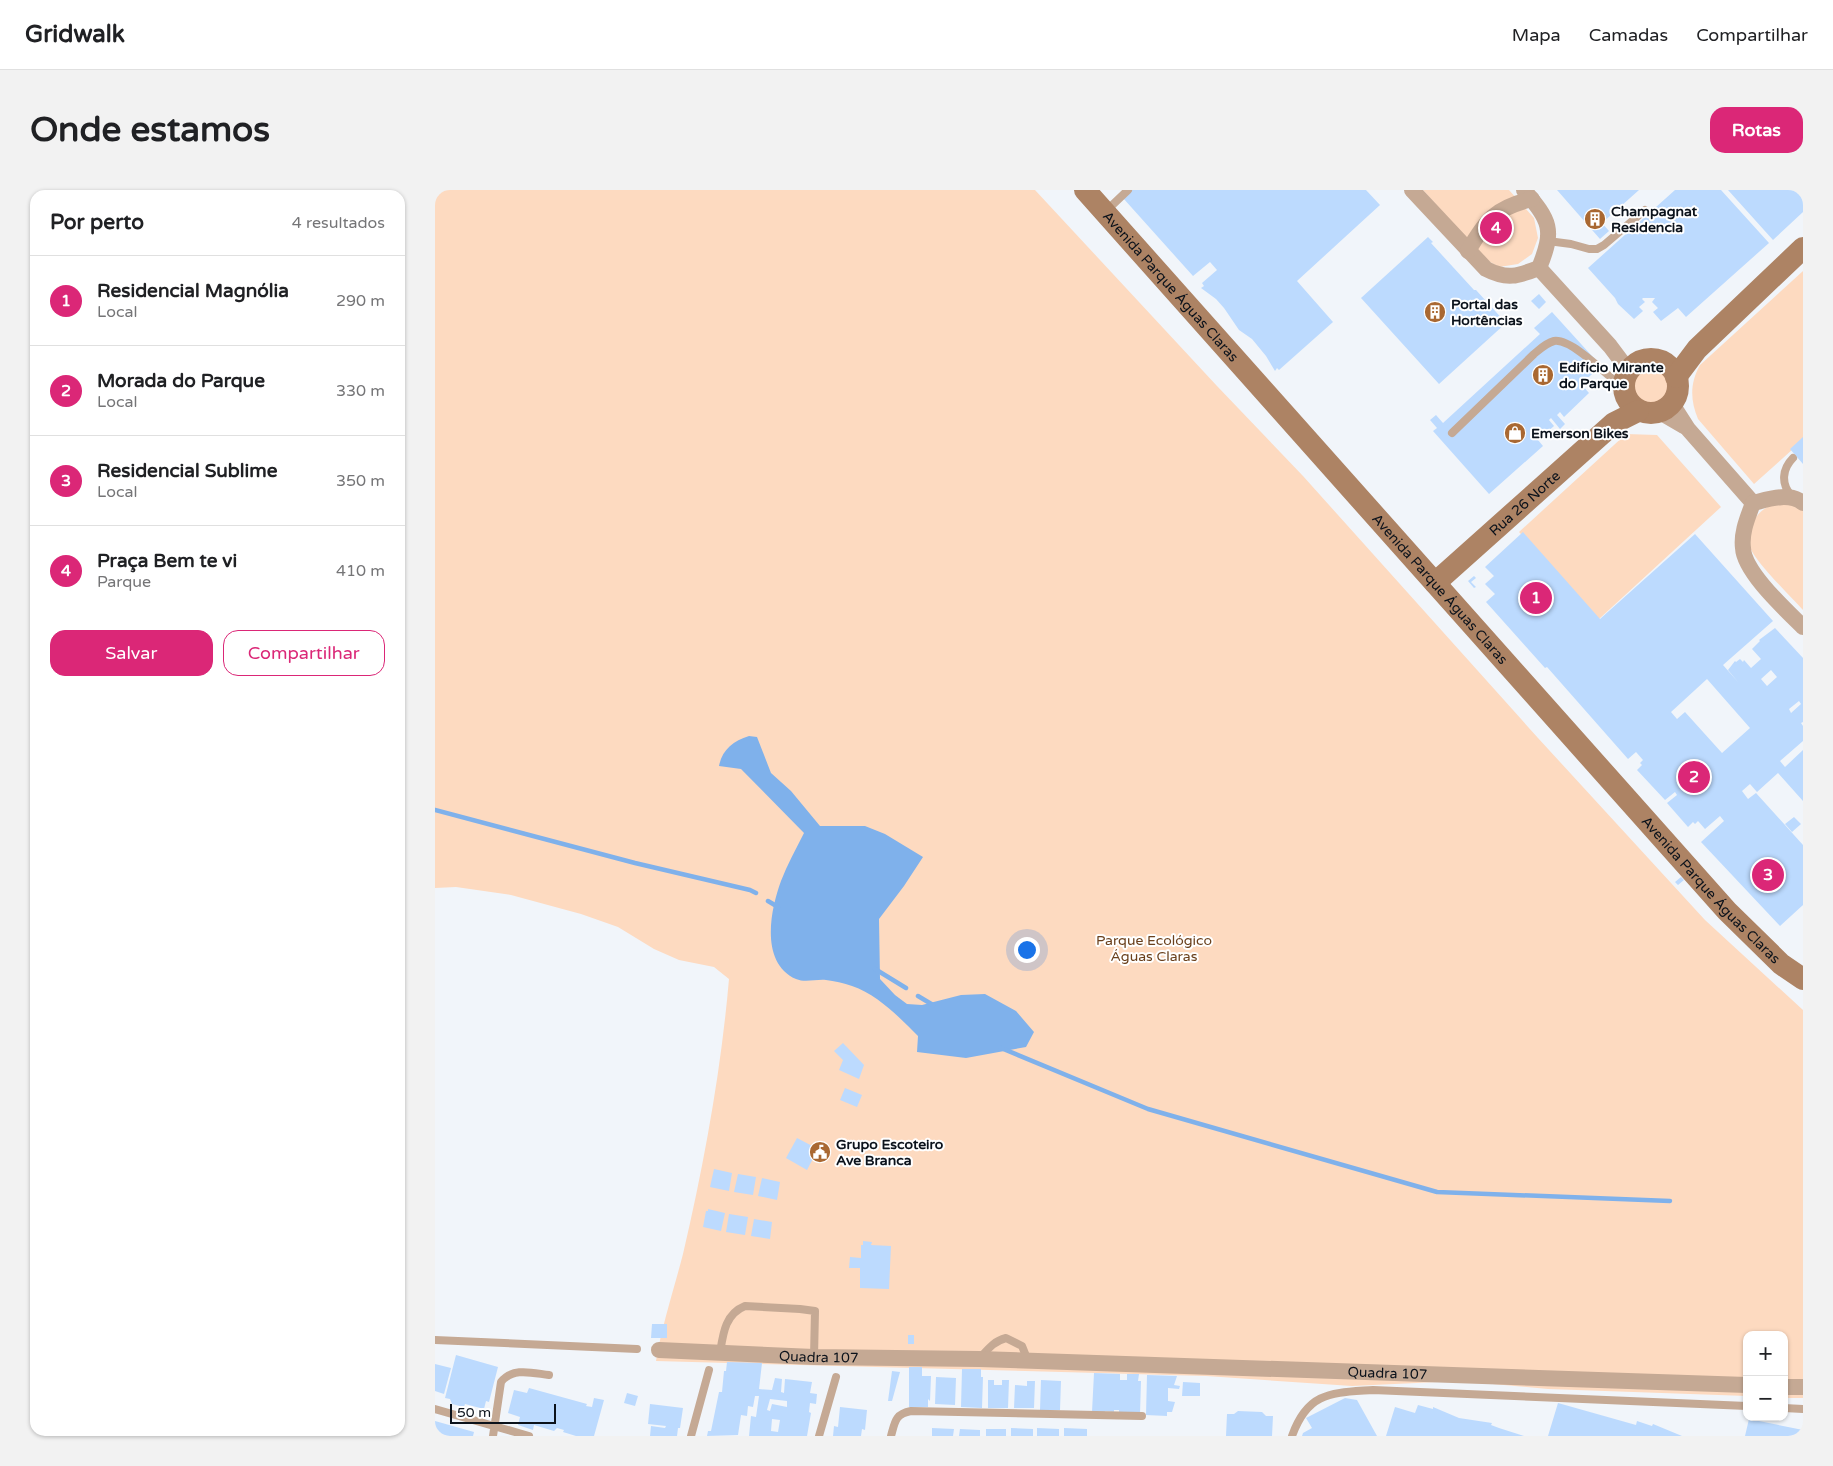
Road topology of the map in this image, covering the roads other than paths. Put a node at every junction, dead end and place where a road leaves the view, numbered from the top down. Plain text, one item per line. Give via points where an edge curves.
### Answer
1 (1085, 190) edge
2 (1128, 190) edge
3 (1412, 190) edge
4 (1528, 195) edge
5 (1645, 210) dead end
6 (1105, 213) junction
7 (1547, 241) junction
8 (1803, 248) edge
9 (1468, 251) junction
10 (1539, 268) junction
11 (1671, 370) junction
12 (1641, 393) junction
13 (1452, 433) dead end
14 (1793, 458) dead end
15 (1798, 501) edge
16 (1753, 503) junction
17 (1435, 583) junction
18 (1803, 628) edge
19 (1803, 980) edge
20 (435, 1340) edge
21 (637, 1348) dead end
22 (659, 1350) dead end
23 (720, 1353) junction
24 (814, 1357) junction
25 (979, 1359) junction
26 (1028, 1361) junction
27 (709, 1370) dead end
28 (549, 1375) dead end
29 (836, 1377) dead end
30 (1743, 1385) edge
31 (1788, 1386) edge
32 (1803, 1388) edge
33 (1743, 1406) edge
34 (1788, 1408) edge
35 (1803, 1408) edge
36 (435, 1409) edge
37 (1142, 1416) dead end
38 (495, 1426) junction
39 (493, 1436) edge
40 (529, 1436) edge
41 (691, 1436) edge
42 (819, 1436) edge
43 (891, 1436) edge
44 (1292, 1436) edge

1 - 6 street, Avenida Parque Águas Claras
2 - 6 lane
3 - 9 street
4 - 7 street via 1547,220
4 - 9 street via 1495,214 1480,230
5 - 7 lane via 1597,249
6 - 17 street, Avenida Parque Águas Claras
7 - 10 street
8 - 11 street
9 - 10 street via 1498,276 1521,275
10 - 12 street via 1610,346
11 - 12 street via 1677,391
11 - 12 street via 1656,360 1646,360
12 - 13 lane via 1575,348 1554,341 1534,354
12 - 16 street via 1688,429
12 - 17 street, Rua 26 Norte via 1614,423
14 - 15 lane via 1785,472 1784,486
15 - 16 street via 1782,496
16 - 18 street via 1745,523 1742,549 1752,570 1770,594
17 - 19 street, Avenida Parque Águas Claras via 1727,911 1781,964
20 - 21 lane
22 - 23 street, Quadra 107
23 - 24 street, Quadra 107
23 - 24 lane via 725,1325 737,1309 745,1306 815,1312
24 - 25 street, Quadra 107
25 - 26 street, Quadra 107
25 - 26 lane via 991,1346 1006,1338 1021,1346
26 - 30 street, Quadra 107
27 - 41 lane
28 - 38 lane via 520,1372 506,1376 501,1382
29 - 42 lane
31 - 32 street
33 - 44 lane via 1373,1390 1332,1393 1312,1403 1298,1419
34 - 35 lane
36 - 38 lane
37 - 43 lane via 911,1411 897,1418
38 - 39 lane
38 - 40 lane

